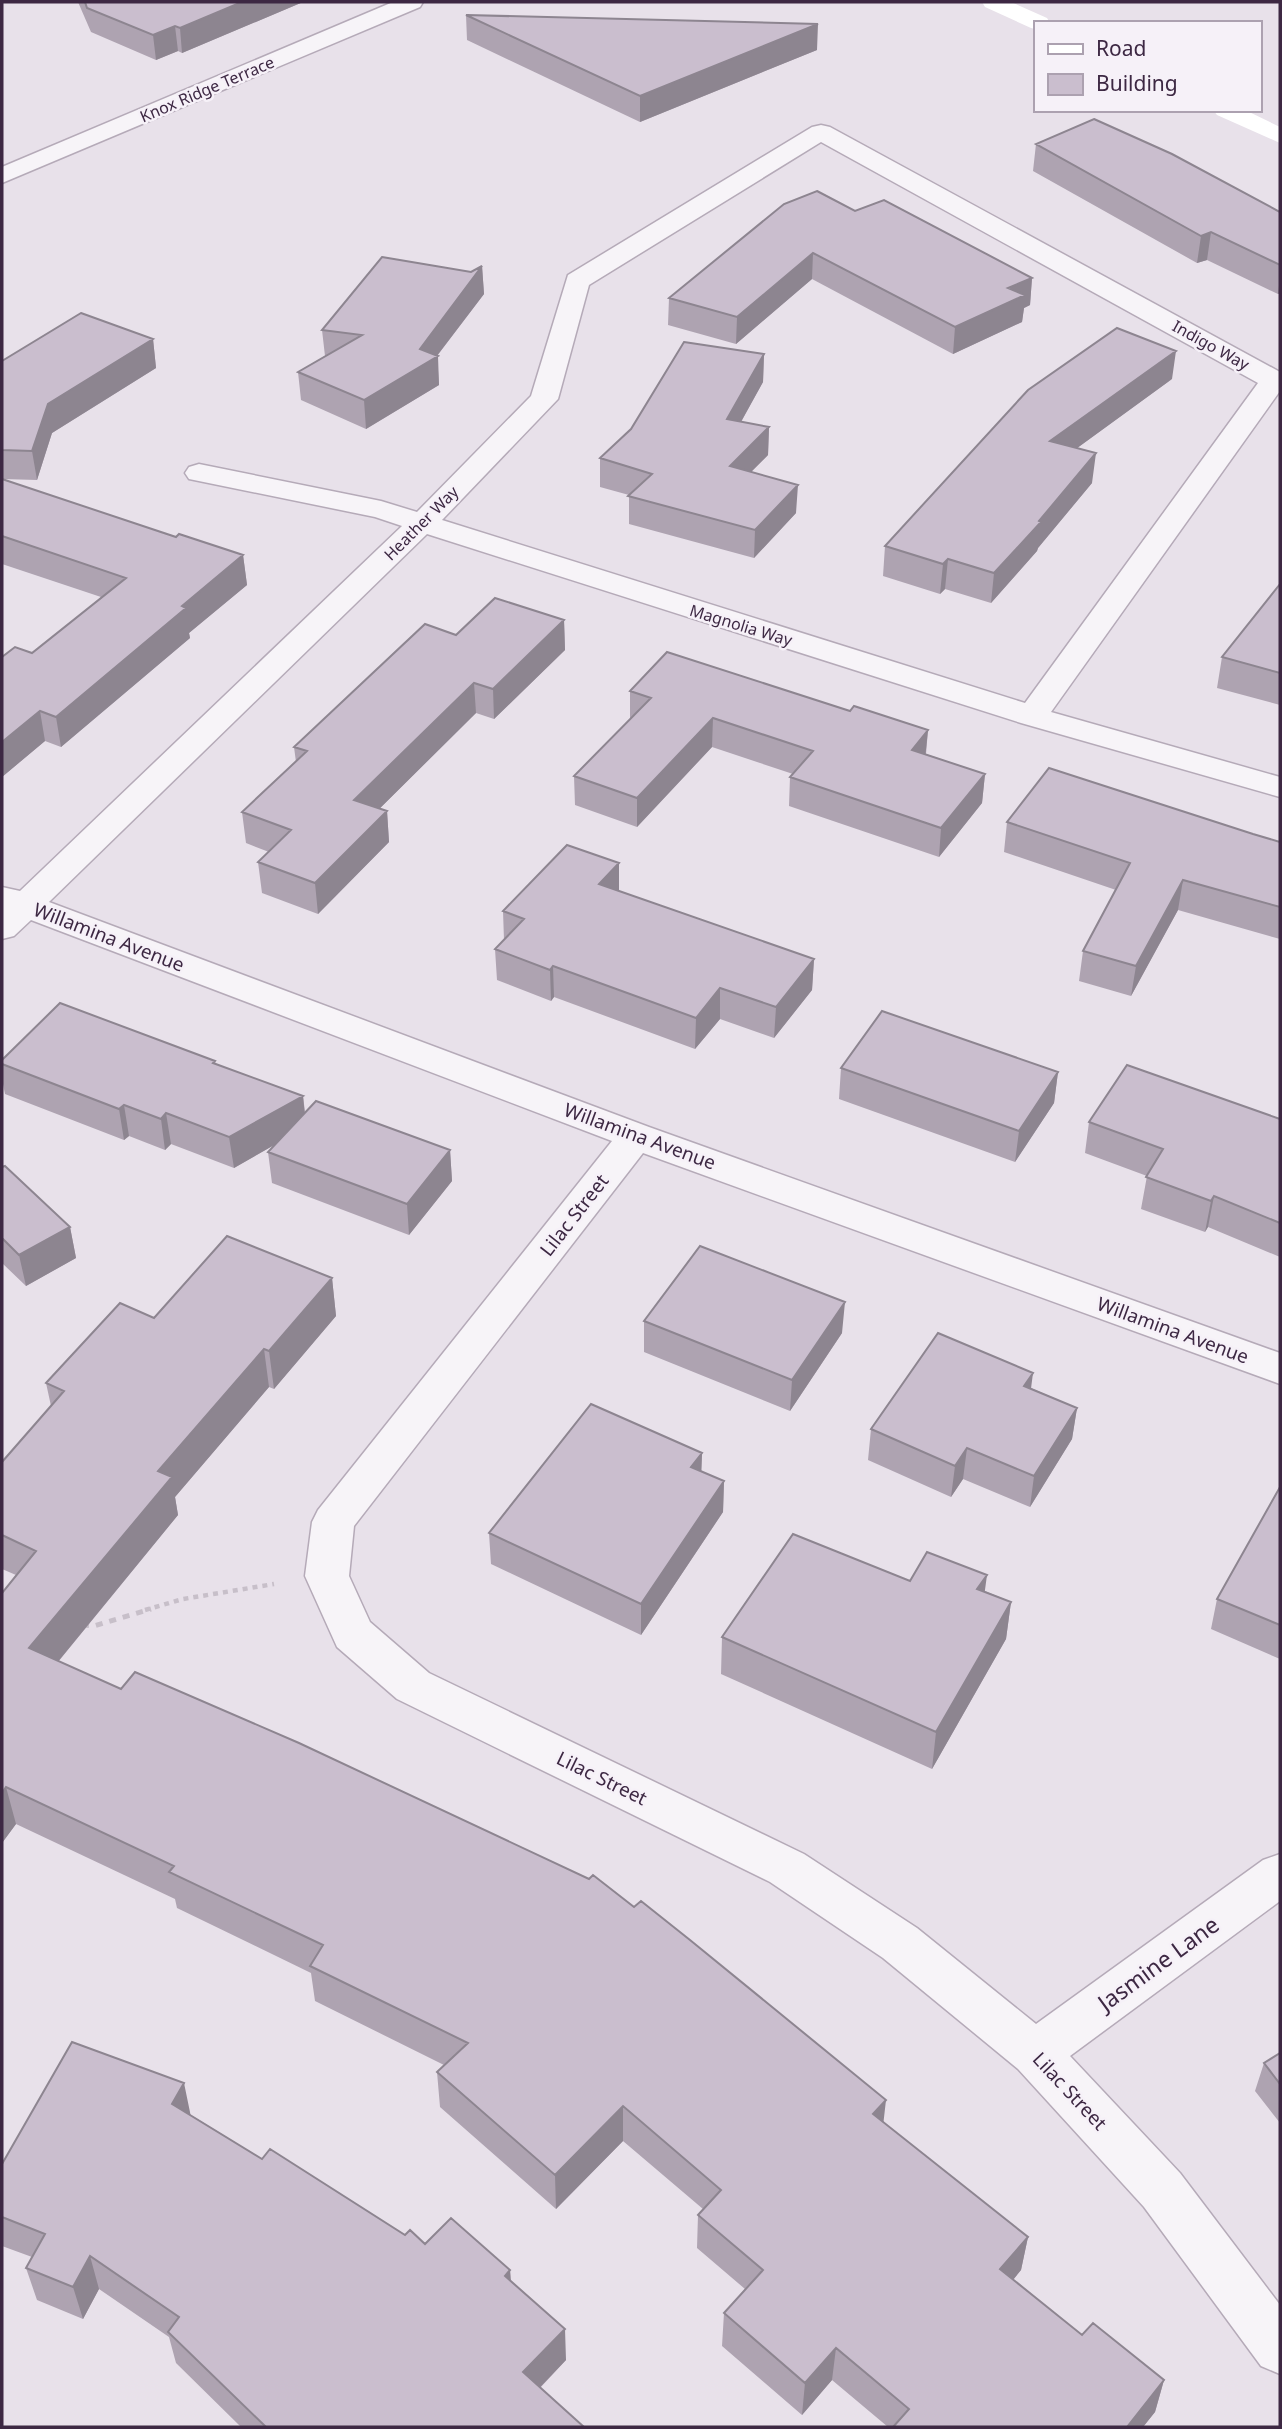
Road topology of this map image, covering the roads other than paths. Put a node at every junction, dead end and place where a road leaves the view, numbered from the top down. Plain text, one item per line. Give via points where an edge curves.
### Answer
1 (412, 2) edge
2 (993, 2) edge
3 (1035, 21) edge
4 (1229, 112) edge
5 (821, 132) joint
6 (1280, 136) edge
7 (2, 176) edge
8 (199, 473) dead end
9 (421, 524) junction
10 (1032, 716) junction
11 (1280, 787) edge
12 (10, 910) edge
13 (636, 1136) junction
14 (1280, 1369) edge
15 (1280, 1874) edge
16 (1035, 2053) junction
17 (1280, 2348) edge

1 - 7 street, Knox Ridge Terrace
2 - 3 main road
4 - 6 main road
5 - 9 street, Heather Way via 578,281 544,399
5 - 10 street, Indigo Way via 1274,380
8 - 9 street, Magnolia Way via 381,510
9 - 10 street, Magnolia Way
9 - 12 street, Heather Way
10 - 11 street, Magnolia Way
12 - 13 street, Willamina Avenue
13 - 14 street, Willamina Avenue
13 - 16 street, Lilac Street via 333,1522 327,1576 353,1633 413,1686 787,1868 901,1943
15 - 16 street, Jasmine Lane
16 - 17 street, Lilac Street via 1162,2190

